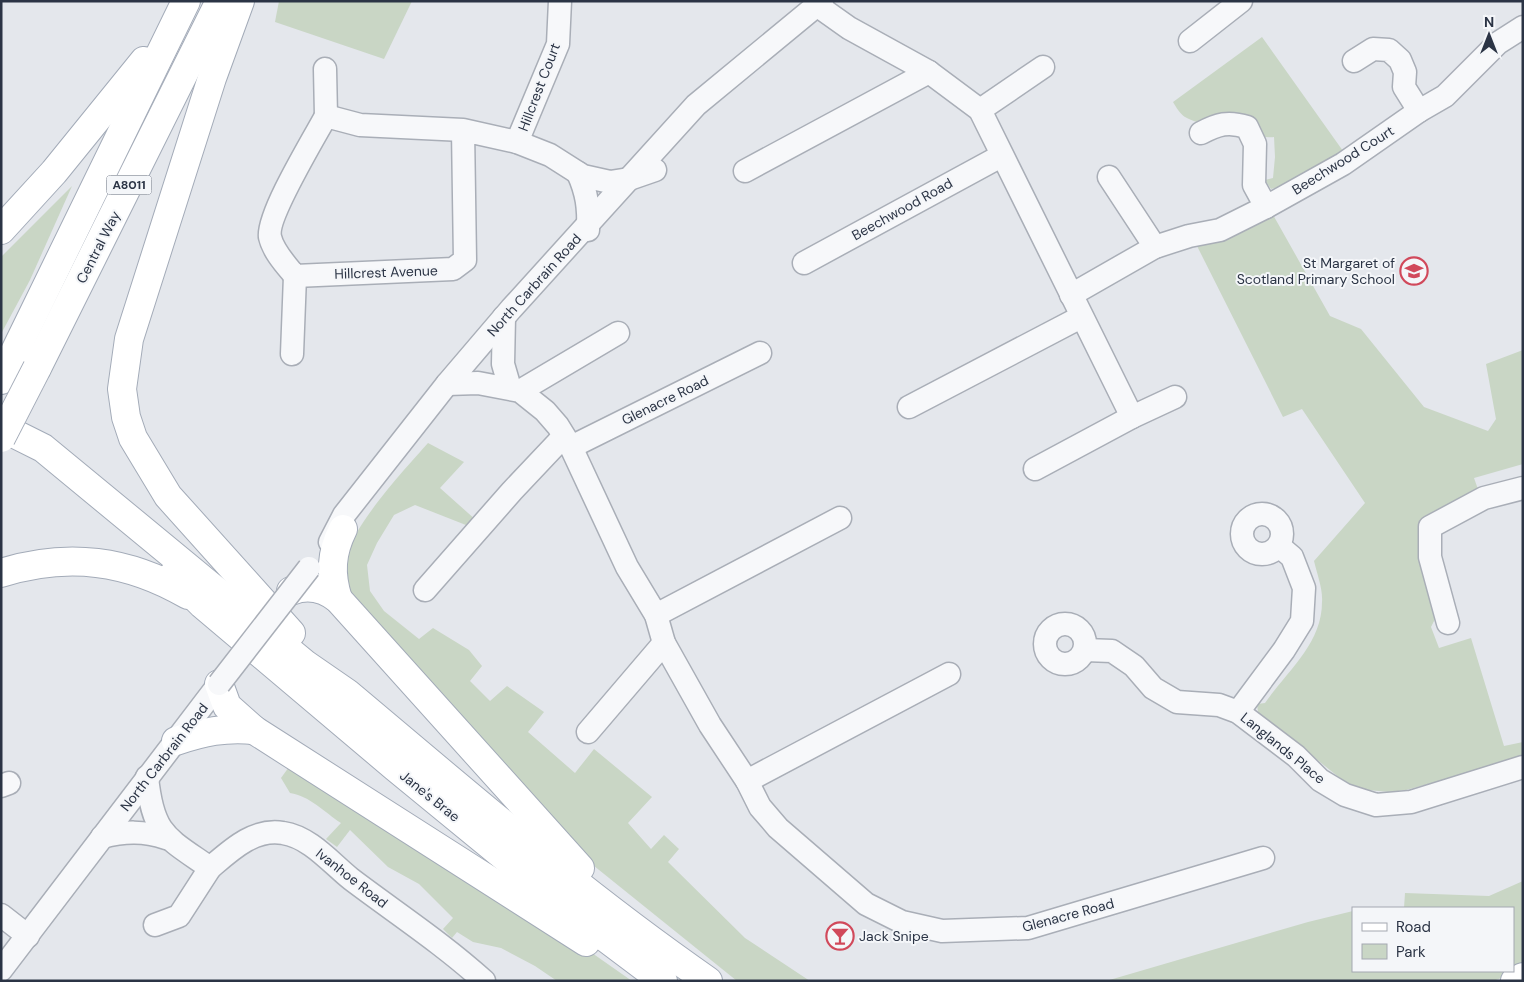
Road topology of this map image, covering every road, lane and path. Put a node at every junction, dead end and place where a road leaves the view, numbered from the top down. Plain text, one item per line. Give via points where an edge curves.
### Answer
1 (186, 1) edge
2 (220, 1) edge
3 (240, 1) edge
4 (560, 1) edge
5 (1241, 1) edge
6 (820, 4) edge
7 (174, 25) junction
8 (1523, 27) edge
9 (1190, 41) dead end
10 (765, 48) junction
11 (1354, 61) dead end
12 (1043, 67) dead end
13 (325, 69) dead end
14 (929, 72) junction
15 (980, 110) junction
16 (1420, 111) junction
17 (326, 116) junction
18 (463, 130) junction
19 (1201, 133) dead end
20 (517, 142) junction
21 (1001, 156) junction
22 (656, 170) junction
23 (746, 171) dead end
24 (578, 173) junction
25 (1109, 177) dead end
26 (629, 179) junction
27 (1266, 207) junction
28 (588, 224) junction
29 (1, 230) edge
30 (587, 247) junction
31 (1155, 247) junction
32 (804, 263) dead end
33 (294, 276) junction
34 (1071, 295) junction
35 (504, 317) junction
36 (1081, 317) junction
37 (618, 332) dead end
38 (503, 342) junction
39 (760, 353) dead end
40 (292, 354) dead end
41 (25, 362) junction
42 (1, 380) edge
43 (458, 383) junction
44 (515, 390) junction
45 (1175, 397) dead end
46 (909, 408) dead end
47 (1132, 418) junction
48 (1, 427) edge
49 (1, 438) edge
50 (567, 442) junction
51 (1, 443) edge
52 (1035, 469) dead end
53 (1523, 488) edge
54 (840, 518) dead end
55 (336, 537) junction
56 (1279, 546) dead end
57 (1, 573) edge
58 (322, 585) junction
59 (425, 590) dead end
60 (291, 591) joint
61 (202, 604) junction
62 (656, 615) junction
63 (1448, 623) dead end
64 (664, 643) junction
65 (1085, 650) dead end
66 (948, 674) dead end
67 (219, 684) junction
68 (347, 693) junction
69 (1238, 712) junction
70 (254, 730) junction
71 (588, 732) dead end
72 (176, 741) junction
73 (1523, 767) edge
74 (147, 777) junction
75 (748, 782) junction
76 (102, 837) junction
77 (166, 838) junction
78 (1262, 858) dead end
79 (210, 868) junction
80 (1, 915) edge
81 (155, 925) dead end
82 (642, 935) junction
83 (28, 936) junction
84 (1, 970) edge
85 (657, 977) edge
86 (1523, 977) edge
87 (484, 981) edge
88 (708, 981) edge
89 (1515, 981) edge

1 - 7 main road, Central Way / A8011
2 - 41 main road, Central Way / A8011
3 - 68 main road via 212,78 129,339 122,389 126,417 133,438 168,496
4 - 20 street, Hillcrest Court via 558,44
5 - 9 street
6 - 10 street, North Carbrain Road
6 - 14 street via 849,28
7 - 29 main road via 54,172
7 - 41 main road, Central Way / A8011
8 - 16 street, Beechwood Court via 1498,44 1445,96
10 - 22 street, North Carbrain Road
10 - 26 street, North Carbrain Road via 696,105
11 - 16 street via 1373,49 1389,50 1400,60 1405,72 1404,87
12 - 15 street
13 - 17 street
14 - 15 street
14 - 23 street
15 - 21 street
16 - 27 street, Beechwood Court via 1343,164
17 - 18 street via 360,125
17 - 33 street via 272,217 270,237
18 - 20 street
18 - 33 street, Hillcrest Avenue via 465,260 453,269 433,271
19 - 27 street via 1219,124 1234,122 1247,127 1255,144 1254,184
20 - 24 street via 550,155
21 - 32 street, Beechwood Road
21 - 34 street
22 - 26 street
22 - 30 street, North Carbrain Road
24 - 26 street via 610,182
24 - 28 street via 586,191
25 - 31 street
26 - 28 street, North Carbrain Road
27 - 31 street, Beechwood Court via 1220,230
28 - 30 street
28 - 35 street, North Carbrain Road
30 - 38 street, North Carbrain Road
31 - 34 street, Beechwood Court
33 - 40 street
34 - 36 street
35 - 38 street
35 - 43 street, North Carbrain Road
36 - 46 street
36 - 47 street
37 - 44 street
38 - 43 street, North Carbrain Road
38 - 44 street via 503,364
39 - 50 street, Glenacre Road
41 - 42 main road, Central Way / A8011
41 - 49 main road, Central Way / A8011, bridge
43 - 44 street
43 - 55 street, North Carbrain Road
44 - 50 street, Glenacre Road via 545,411
45 - 47 street
47 - 52 street
48 - 68 main road via 43,448 305,664
50 - 59 street, Glenacre Road via 512,490
50 - 62 street, Glenacre Road via 627,567
51 - 61 main road via 52,474 167,569
53 - 63 street via 1484,498 1430,528 1430,557
54 - 62 street
55 - 58 street, North Carbrain Road
55 - 58 main road via 333,583
56 - 69 street via 1292,557 1304,588 1302,621
57 - 61 main road via 53,561 118,566 169,585
58 - 60 main road
58 - 82 main road
60 - 67 street, North Carbrain Road, bridge
61 - 85 main road, Jane's Brae via 425,792
62 - 64 street, Glenacre Road
64 - 71 street
64 - 75 street, Glenacre Road via 710,724
65 - 69 street, Langlands Place via 1112,652 1134,666 1152,688 1177,702 1219,705
66 - 75 street
67 - 70 main road via 227,706
67 - 72 street, North Carbrain Road
68 - 82 main road, Jane's Brae
69 - 73 street, Langlands Place via 1296,756 1320,780 1345,796 1376,805 1411,802
70 - 72 main road via 216,729
70 - 85 main road via 582,940
72 - 74 street, North Carbrain Road
74 - 76 street, North Carbrain Road
74 - 77 street via 153,813
75 - 78 street, Glenacre Road via 760,806 778,828 866,904 902,922 942,931 1028,928
76 - 77 street via 138,832
76 - 83 street, North Carbrain Road
77 - 79 street
79 - 81 street, Ivanhoe Road via 179,916
79 - 87 street, Ivanhoe Road via 255,836 283,833 301,838 448,949
80 - 83 street
82 - 88 main road, Jane's Brae
83 - 84 street, North Carbrain Road
86 - 89 main road

